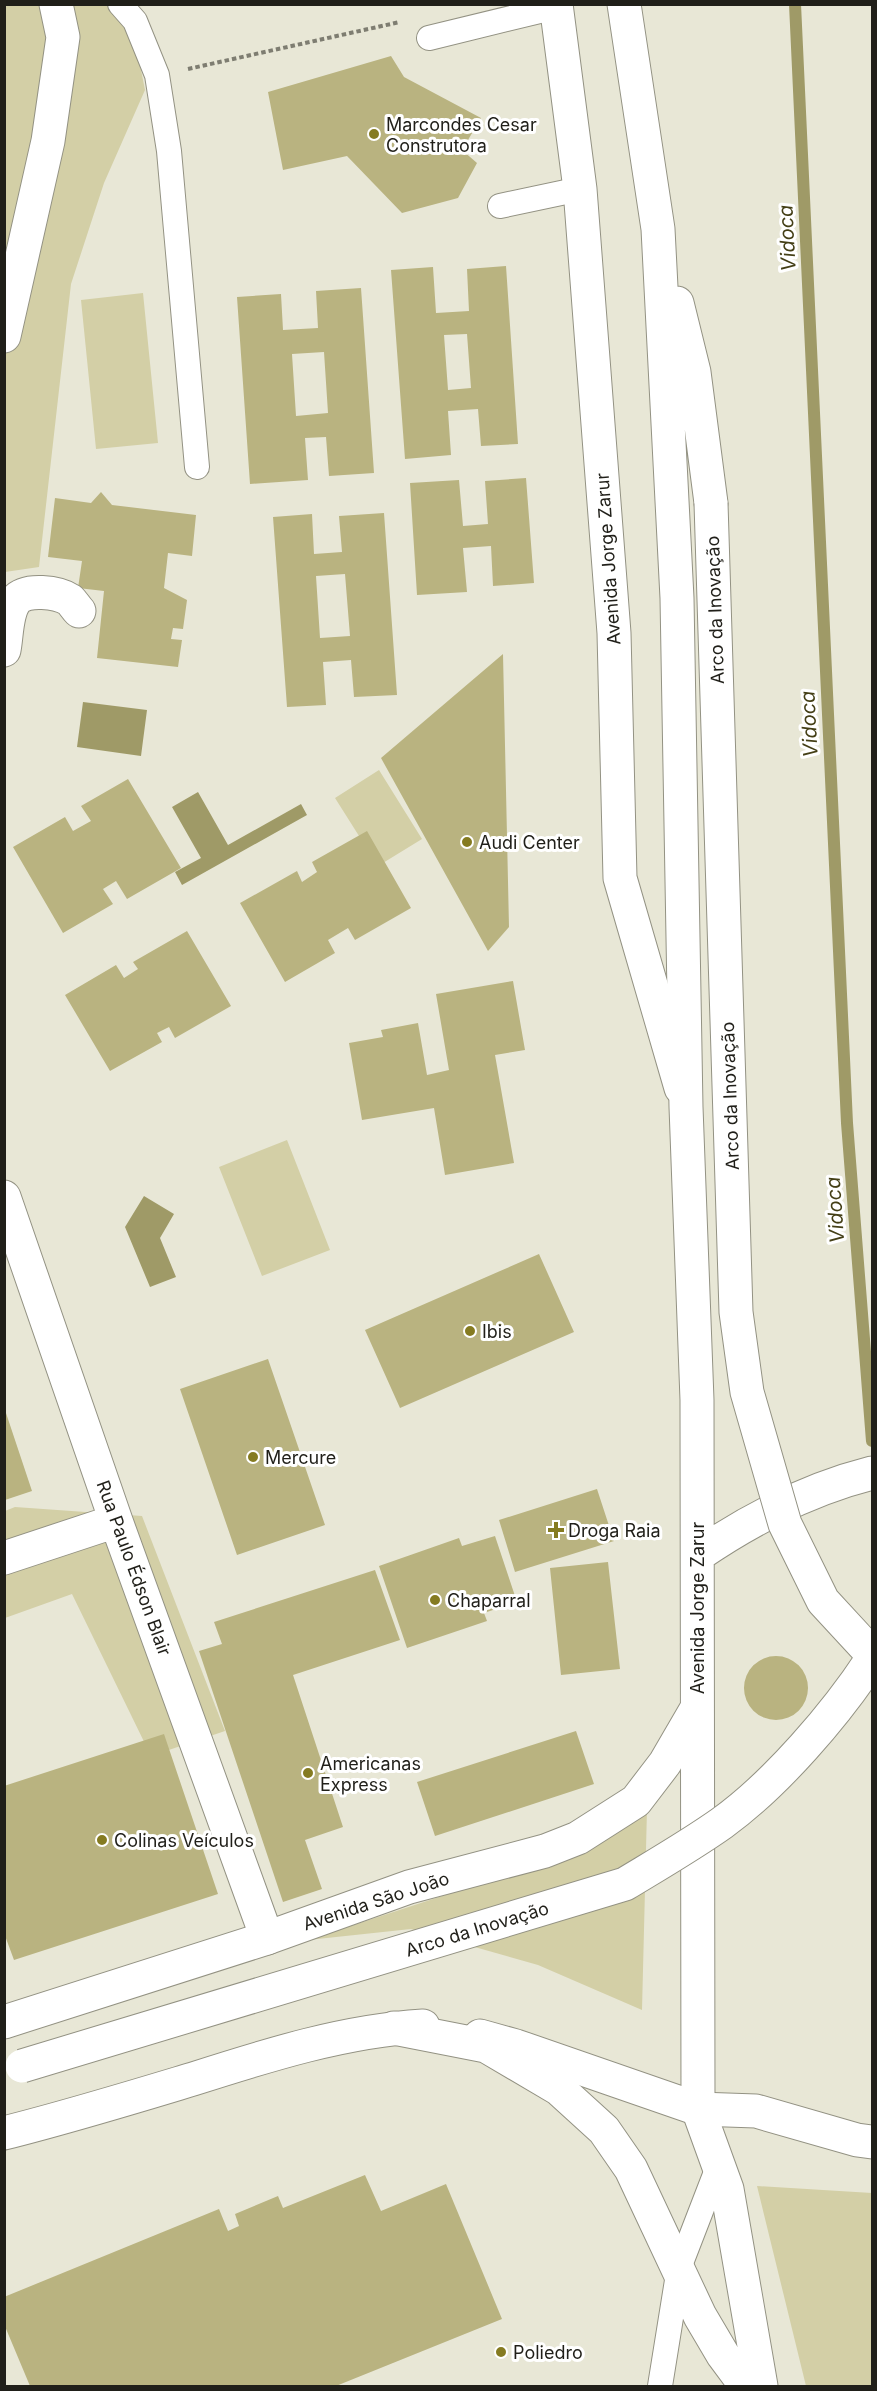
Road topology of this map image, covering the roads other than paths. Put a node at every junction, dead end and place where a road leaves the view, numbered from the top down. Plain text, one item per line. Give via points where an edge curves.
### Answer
1 (56, 4) edge
2 (120, 4) edge
3 (624, 4) edge
4 (556, 6) edge
5 (429, 38) dead end
6 (580, 189) junction
7 (500, 206) dead end
8 (658, 229) junction
9 (4, 336) edge
10 (197, 466) dead end
11 (79, 611) dead end
12 (4, 650) edge
13 (686, 1107) junction
14 (4, 1197) edge
15 (873, 1473) edge
16 (116, 1521) junction
17 (698, 1555) junction
18 (4, 1558) edge
19 (873, 1654) edge
20 (873, 1659) edge
21 (697, 1708) junction
22 (267, 1938) junction
23 (4, 2022) edge
24 (394, 2028) junction
25 (13, 2070) edge
26 (698, 2109) junction
27 (4, 2133) edge
28 (873, 2142) edge
29 (718, 2167) junction
30 (679, 2268) junction
31 (660, 2386) edge
32 (746, 2386) edge
33 (761, 2386) edge

1 - 9 main road via 63,37 48,141
2 - 10 lane via 135,21 157,75 169,151
3 - 8 main road, Avenida Jorge Zarur
4 - 5 lane
4 - 6 main road, Avenida Jorge Zarur
6 - 7 lane
6 - 13 main road, Avenida Jorge Zarur via 614,633 620,878
8 - 13 main road, Avenida Jorge Zarur via 678,598
8 - 19 main road, Arco da Inovação, bridge via 694,372 711,503 740,1352 747,1392 785,1524 823,1601
11 - 12 main road via 64,598 25,594 16,599 10,610
13 - 17 main road, Avenida Jorge Zarur via 697,1400
14 - 16 main road, Rua Paulo Édson Blair
15 - 17 main road via 841,1481 742,1525
16 - 18 main road
16 - 22 main road, Rua Paulo Édson Blair
17 - 21 main road, Avenida Jorge Zarur
20 - 25 main road, Arco da Inovação, bridge via 799,1752 741,1808 692,1844 625,1884
21 - 22 main road, Avenida São João via 665,1763 636,1801 578,1838 545,1851 409,1887
21 - 26 main road, Avenida Jorge Zarur
22 - 23 main road, Avenida São João
24 - 26 main road via 428,2026 460,2030
24 - 27 main road via 284,2050 76,2115
24 - 30 main road via 486,2046 559,2089 604,2130 631,2169
26 - 28 main road via 756,2111
26 - 29 main road, Avenida Jorge Zarur
29 - 30 lane
29 - 33 main road, Avenida Jorge Zarur via 727,2189
30 - 31 lane
30 - 32 main road via 700,2316

